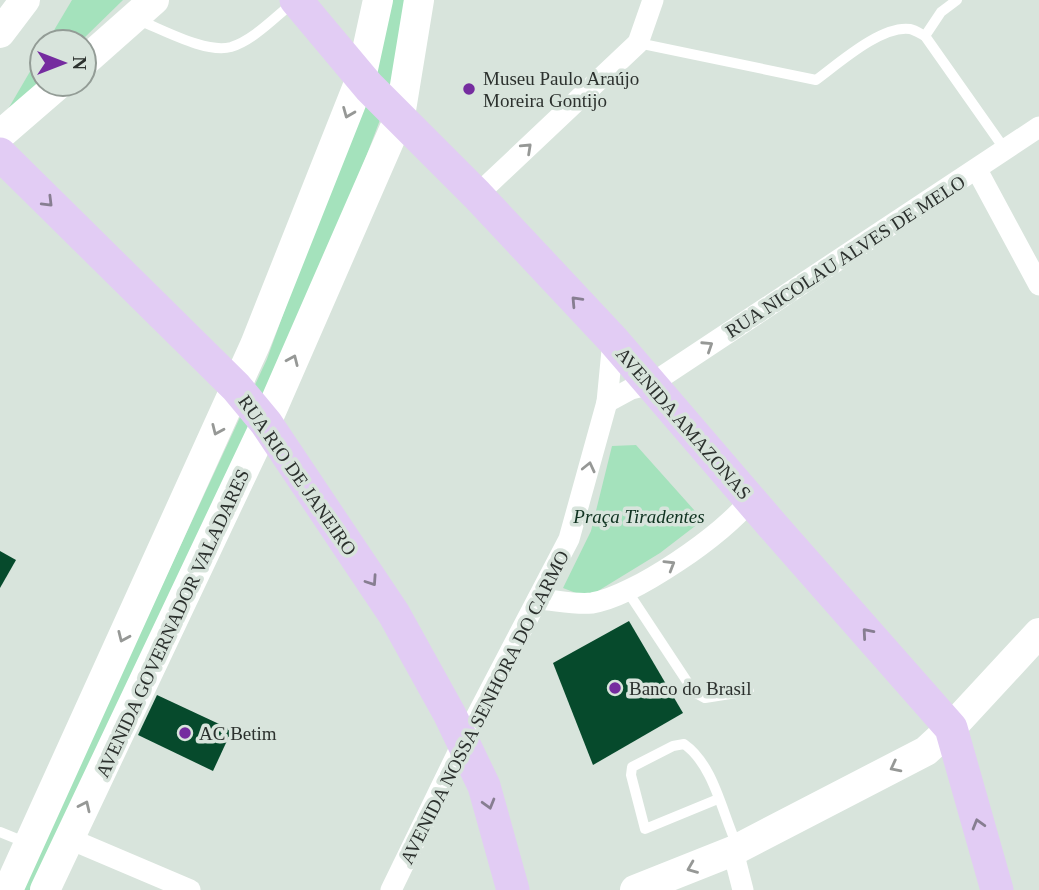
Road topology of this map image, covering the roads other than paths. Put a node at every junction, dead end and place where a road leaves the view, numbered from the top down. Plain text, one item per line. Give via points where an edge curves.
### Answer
1 (25, 0) edge
2 (296, 0) edge
3 (378, 0) edge
4 (419, 0) edge
5 (653, 0) edge
6 (957, 0) edge
7 (144, 9) edge
8 (0, 33) edge
9 (925, 36) junction
10 (638, 43) junction
11 (98, 50) edge
12 (362, 78) junction
13 (43, 98) edge
14 (400, 116) junction
15 (1039, 127) edge
16 (0, 135) edge
17 (1006, 151) junction
18 (0, 153) edge
19 (977, 170) junction
20 (477, 195) junction
21 (1039, 285) edge
22 (613, 340) junction
23 (651, 384) junction
24 (236, 387) junction
25 (607, 402) junction
26 (266, 423) junction
27 (750, 500) junction
28 (626, 589) junction
29 (538, 599) junction
30 (1039, 633) edge
31 (749, 691) dead end
32 (951, 728) junction
33 (464, 740) junction
34 (718, 799) junction
35 (0, 832) edge
36 (70, 839) junction
37 (29, 844) junction
38 (736, 850) junction
39 (8, 890) edge
40 (45, 890) edge
41 (190, 890) edge
42 (391, 890) edge
43 (513, 890) edge
44 (635, 890) edge
45 (743, 890) edge
46 (997, 890) edge

1 - 8 street
2 - 7 lane via 232,47 210,48
2 - 12 main road, AVENIDA AMAZONAS
3 - 12 street, AVENIDA GOVERNADOR VALADARES
4 - 14 street, AVENIDA GOVERNADOR VALADARES
5 - 10 street
6 - 9 lane via 941,12
7 - 11 street
9 - 10 lane via 910,29 891,31 816,80
9 - 17 lane
20 -> 10 street
12 - 14 main road, AVENIDA AMAZONAS
12 -> 24 street, AVENIDA GOVERNADOR VALADARES
13 - 16 street
14 - 20 main road, AVENIDA AMAZONAS
26 -> 14 street, AVENIDA GOVERNADOR VALADARES
15 - 17 street, RUA NICOLAU ALVES DE MELO
17 - 19 street, RUA NICOLAU ALVES DE MELO
18 -> 24 main road, RUA RIO DE JANEIRO
19 - 21 street
23 -> 19 street, RUA NICOLAU ALVES DE MELO
22 -> 20 main road, AVENIDA AMAZONAS
22 - 23 main road, AVENIDA AMAZONAS
22 - 25 street, AVENIDA NOSSA SENHORA DO CARMO
23 - 25 street, RUA NICOLAU ALVES DE MELO
23 - 27 main road, AVENIDA AMAZONAS
24 - 26 main road, RUA RIO DE JANEIRO
24 -> 37 street, AVENIDA GOVERNADOR VALADARES
29 -> 25 street, AVENIDA NOSSA SENHORA DO CARMO via 569,539
26 -> 33 main road, RUA RIO DE JANEIRO via 394,614
36 -> 26 street, AVENIDA GOVERNADOR VALADARES
28 -> 27 street via 696,549
32 -> 27 main road, AVENIDA AMAZONAS
28 - 29 street via 591,603
28 - 31 lane via 694,692 705,698
29 - 33 street, AVENIDA NOSSA SENHORA DO CARMO
30 - 32 street
32 -> 38 street via 926,751
46 -> 32 main road, AVENIDA AMAZONAS
33 - 42 street, AVENIDA NOSSA SENHORA DO CARMO
33 -> 43 main road, RUA RIO DE JANEIRO via 484,786
34 - 34 lane via 645,828 632,767 684,744 694,751
34 - 38 lane
35 - 37 lane
36 - 40 street, AVENIDA GOVERNADOR VALADARES
36 - 41 street
37 - 39 street, AVENIDA GOVERNADOR VALADARES
38 -> 44 street
38 - 45 street

